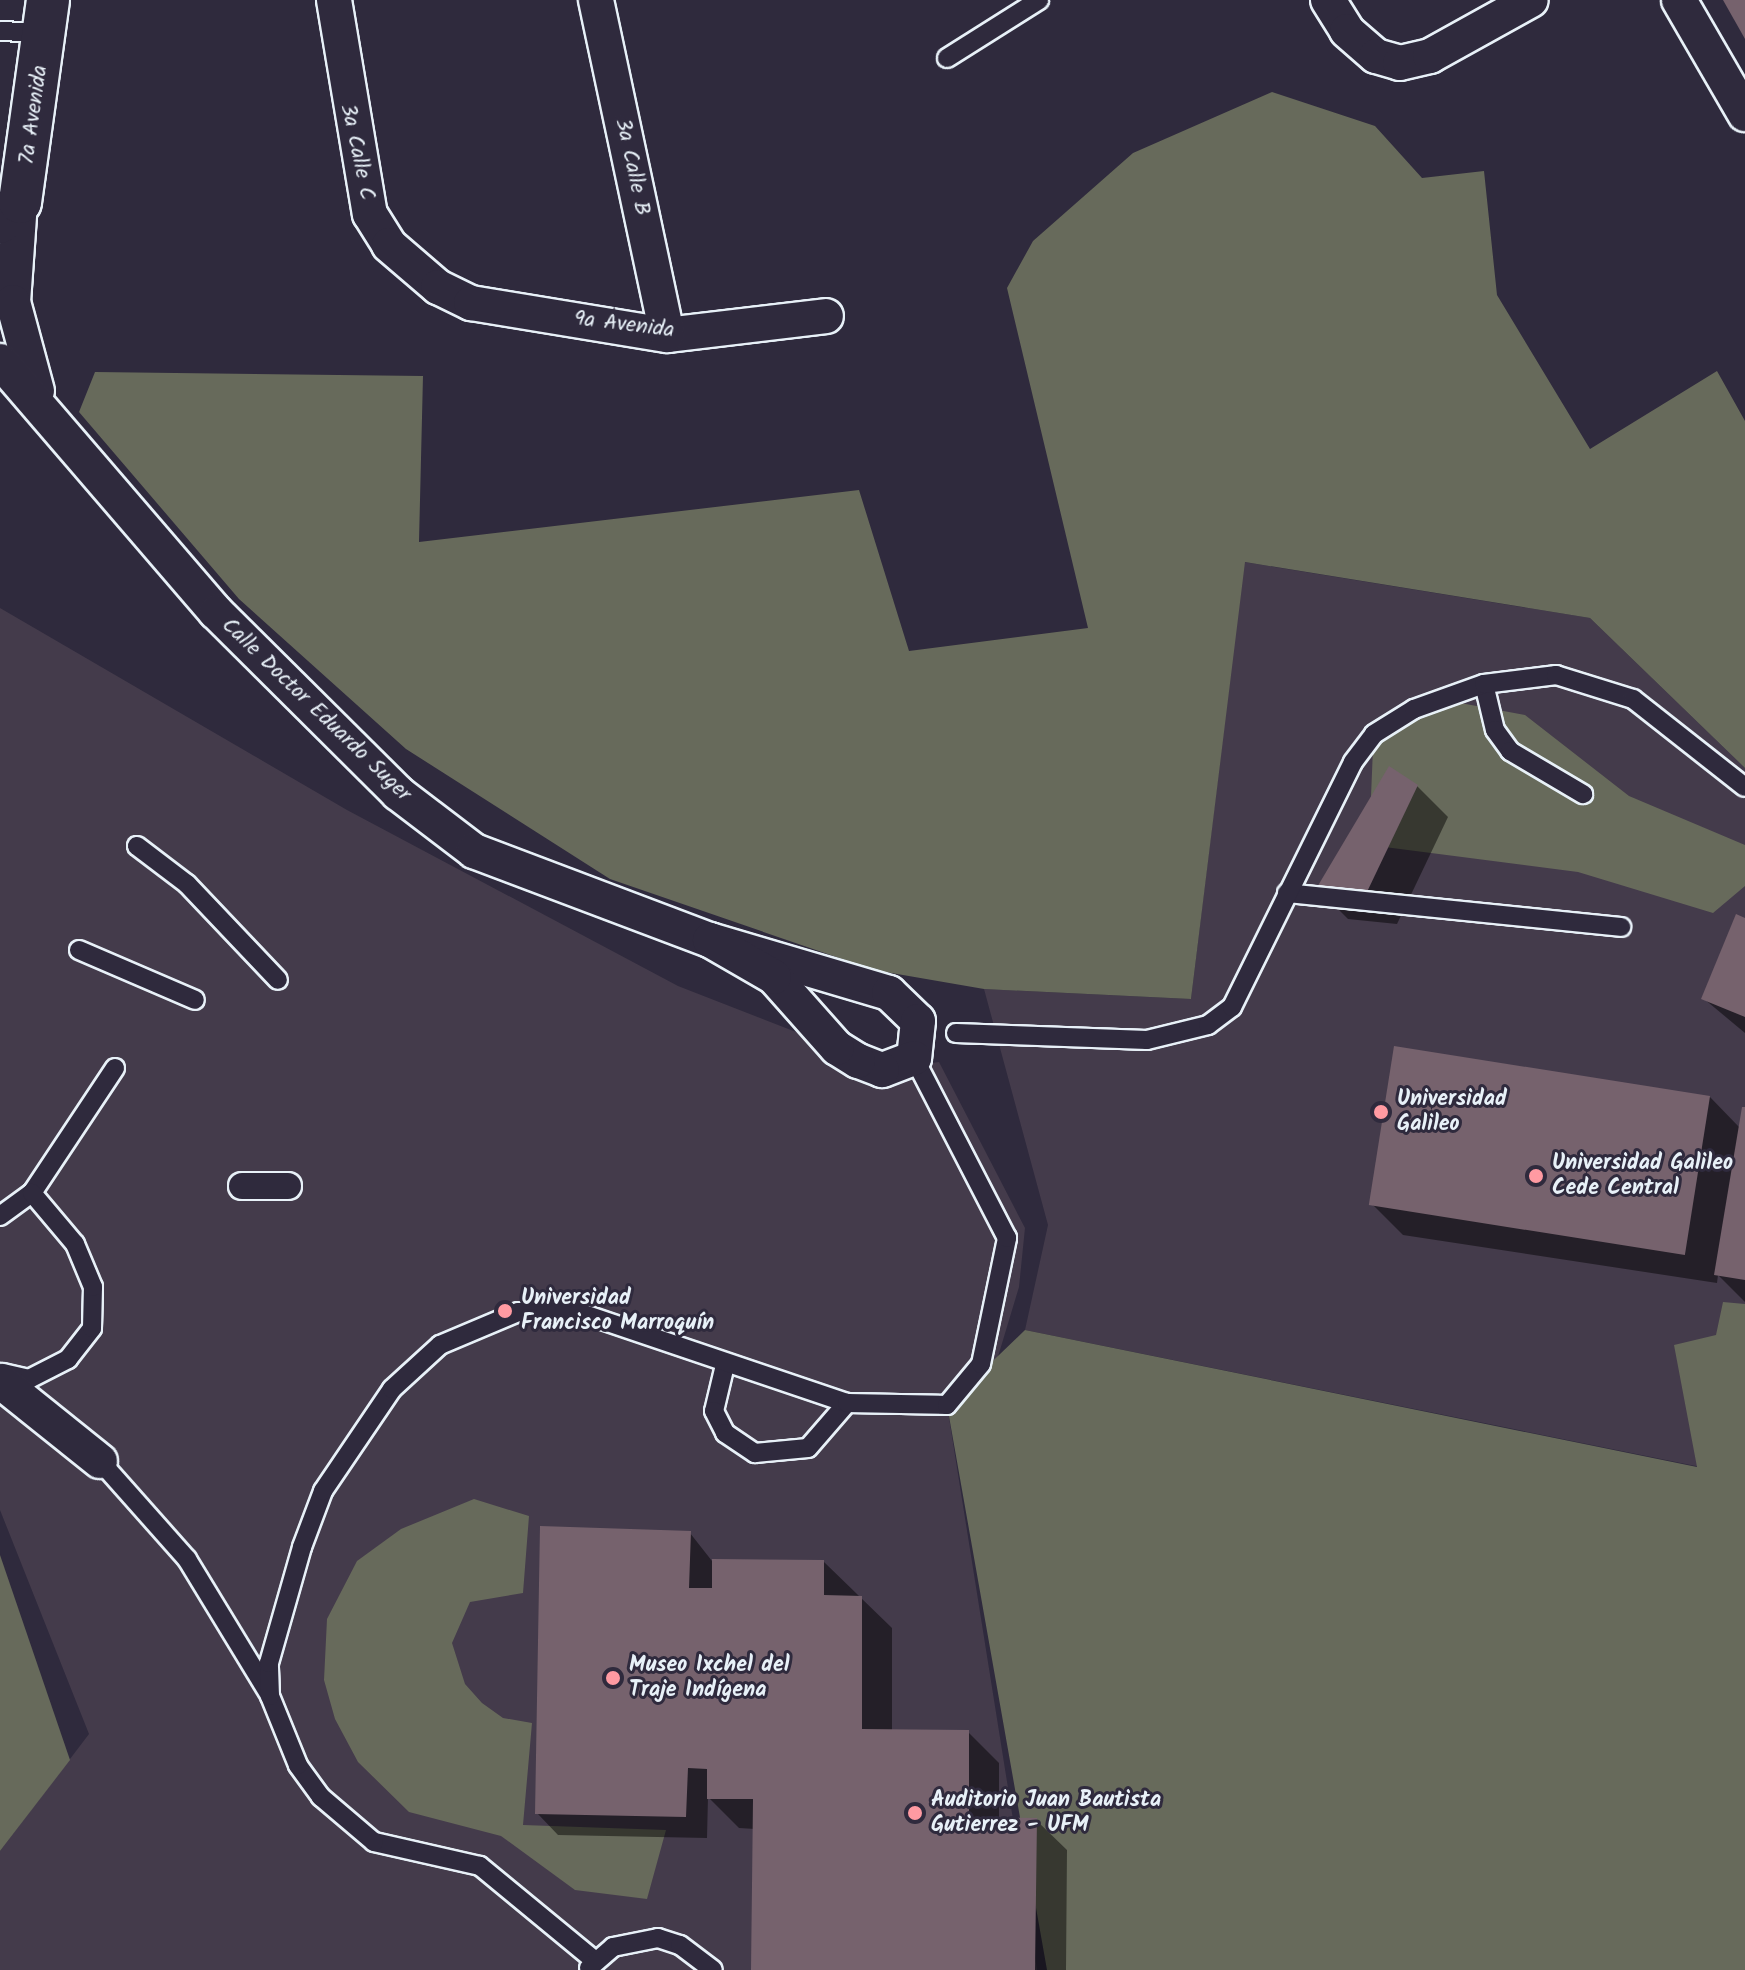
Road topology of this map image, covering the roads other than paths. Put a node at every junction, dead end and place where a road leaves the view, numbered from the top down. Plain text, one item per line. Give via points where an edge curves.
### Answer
1 (334, 0) edge
2 (596, 0) edge
3 (1039, 0) edge
4 (1328, 0) edge
5 (1531, 0) edge
6 (1679, 0) edge
7 (47, 17) edge
8 (0, 31) edge
9 (947, 58) dead end
10 (1745, 114) edge
11 (10, 212) edge
12 (471, 303) joint
13 (826, 316) dead end
14 (667, 335) junction
15 (0, 361) edge
16 (40, 399) junction
17 (1484, 684) junction
18 (1745, 787) edge
19 (1583, 794) dead end
20 (137, 846) dead end
21 (1287, 893) junction
22 (1621, 927) dead end
23 (710, 940) junction
24 (79, 950) dead end
25 (278, 980) dead end
26 (195, 1000) dead end
27 (956, 1033) dead end
28 (914, 1058) junction
29 (115, 1068) dead end
30 (242, 1186) dead end
31 (288, 1186) dead end
32 (32, 1193) junction
33 (0, 1216) edge
34 (725, 1365) junction
35 (0, 1373) edge
36 (0, 1381) edge
37 (847, 1403) junction
38 (100, 1461) joint
39 (270, 1696) junction
40 (591, 1965) edge
41 (713, 1970) edge

1 - 12 street, 3a Calle C via 346,105 370,214 414,270
2 - 14 street, 3a Calle B
3 - 9 lane
4 - 5 street via 1347,31 1376,56 1400,63 1430,56
6 - 10 street
7 - 8 lane
7 - 11 street, 7a Avenida
11 - 16 street, Calle Doctor Eduardo Suger via 13,302
12 - 14 street, 9a Avenida
13 - 14 street, 9a Avenida
15 - 16 street, Calle Doctor Eduardo Suger
16 - 23 street, Calle Doctor Eduardo Suger via 216,612 398,793 474,851
17 - 18 lane via 1556,675 1633,699
17 - 19 lane via 1495,730 1510,751
17 - 21 lane via 1414,709 1374,734
20 - 25 lane via 187,884
21 - 22 lane
21 - 27 lane via 1232,1007 1208,1025 1147,1040
23 - 28 street, Calle Doctor Eduardo Suger via 774,977 837,1048 858,1061 882,1070
23 - 28 street, Calle Doctor Eduardo Suger via 889,993 918,1021
24 - 26 lane
28 - 37 lane via 1007,1238 1003,1283 981,1364 947,1405
29 - 32 lane
30 - 31 street
32 - 33 lane
32 - 35 lane via 75,1244 93,1287 92,1328 68,1359 29,1379
34 - 37 lane
34 - 37 lane via 714,1411 725,1433 755,1453 808,1448
34 - 39 lane via 578,1312 546,1308 473,1326 440,1345 392,1389 323,1491 276,1629
36 - 38 street
38 - 39 lane via 187,1559
39 - 40 lane via 298,1765 350,1824 394,1850 480,1866
40 - 41 lane via 613,1947 658,1938 680,1945

